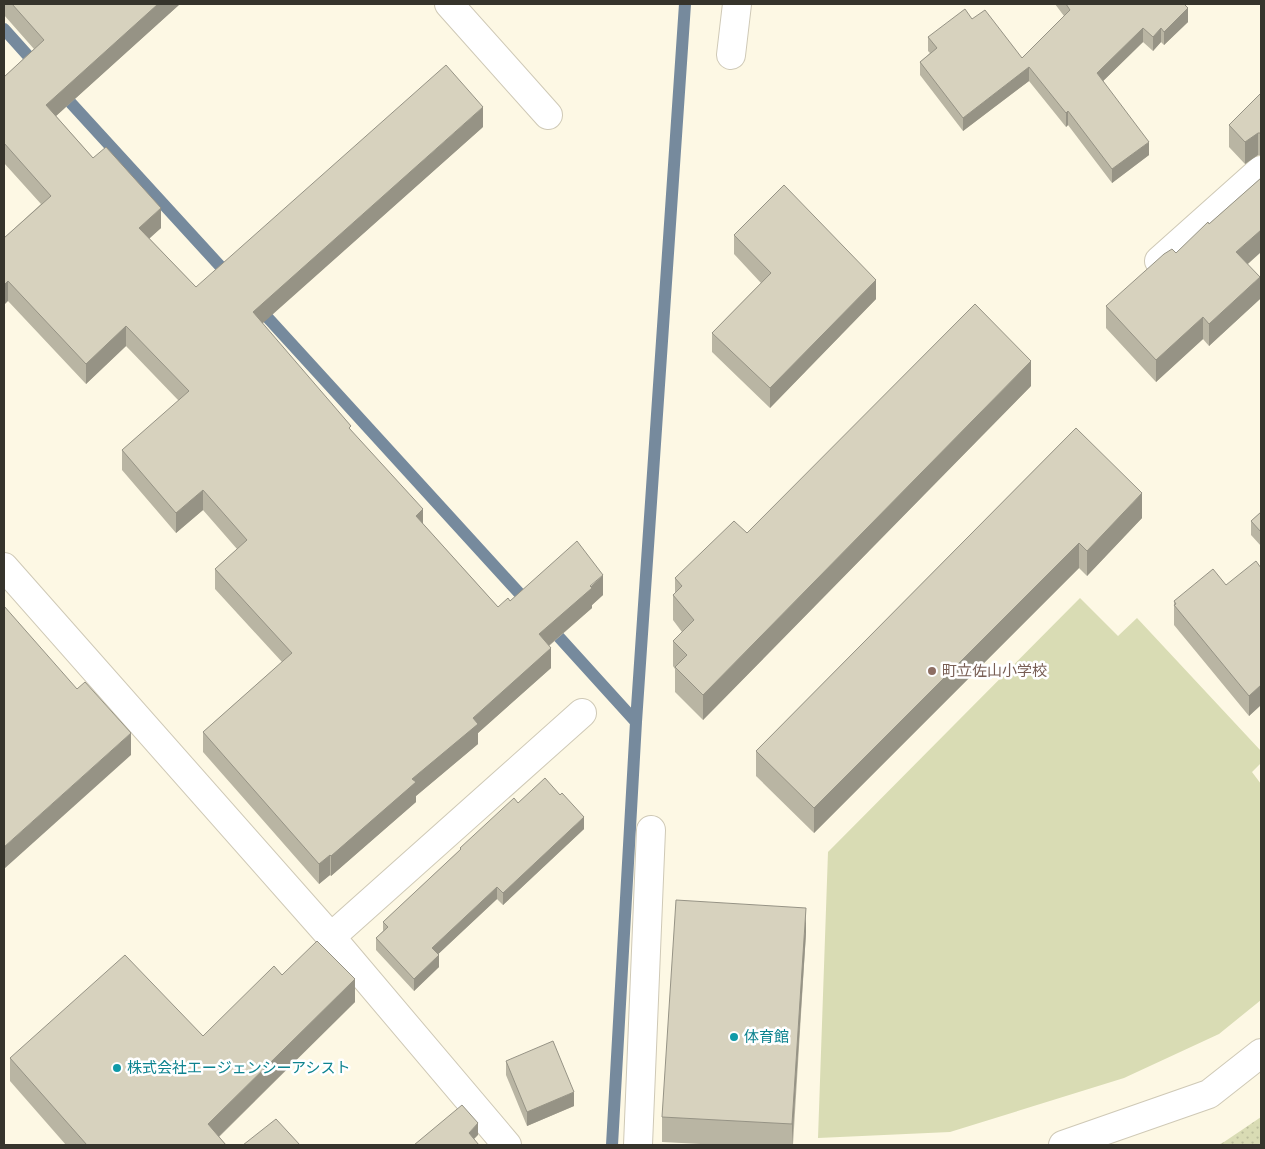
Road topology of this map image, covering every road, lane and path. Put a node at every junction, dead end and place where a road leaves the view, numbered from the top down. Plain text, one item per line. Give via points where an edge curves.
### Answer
1 (449, 4) edge
2 (736, 4) edge
3 (731, 55) dead end
4 (548, 115) dead end
5 (1261, 170) edge
6 (1159, 261) edge
7 (4, 567) edge
8 (582, 713) dead end
9 (651, 830) dead end
10 (331, 937) junction
11 (1261, 1053) edge
12 (507, 1145) edge
13 (638, 1145) edge
14 (1063, 1145) edge

1 - 4 street
2 - 3 street
5 - 6 street
7 - 10 street
8 - 10 street
9 - 13 street
10 - 12 street
11 - 14 street via 1209,1094

